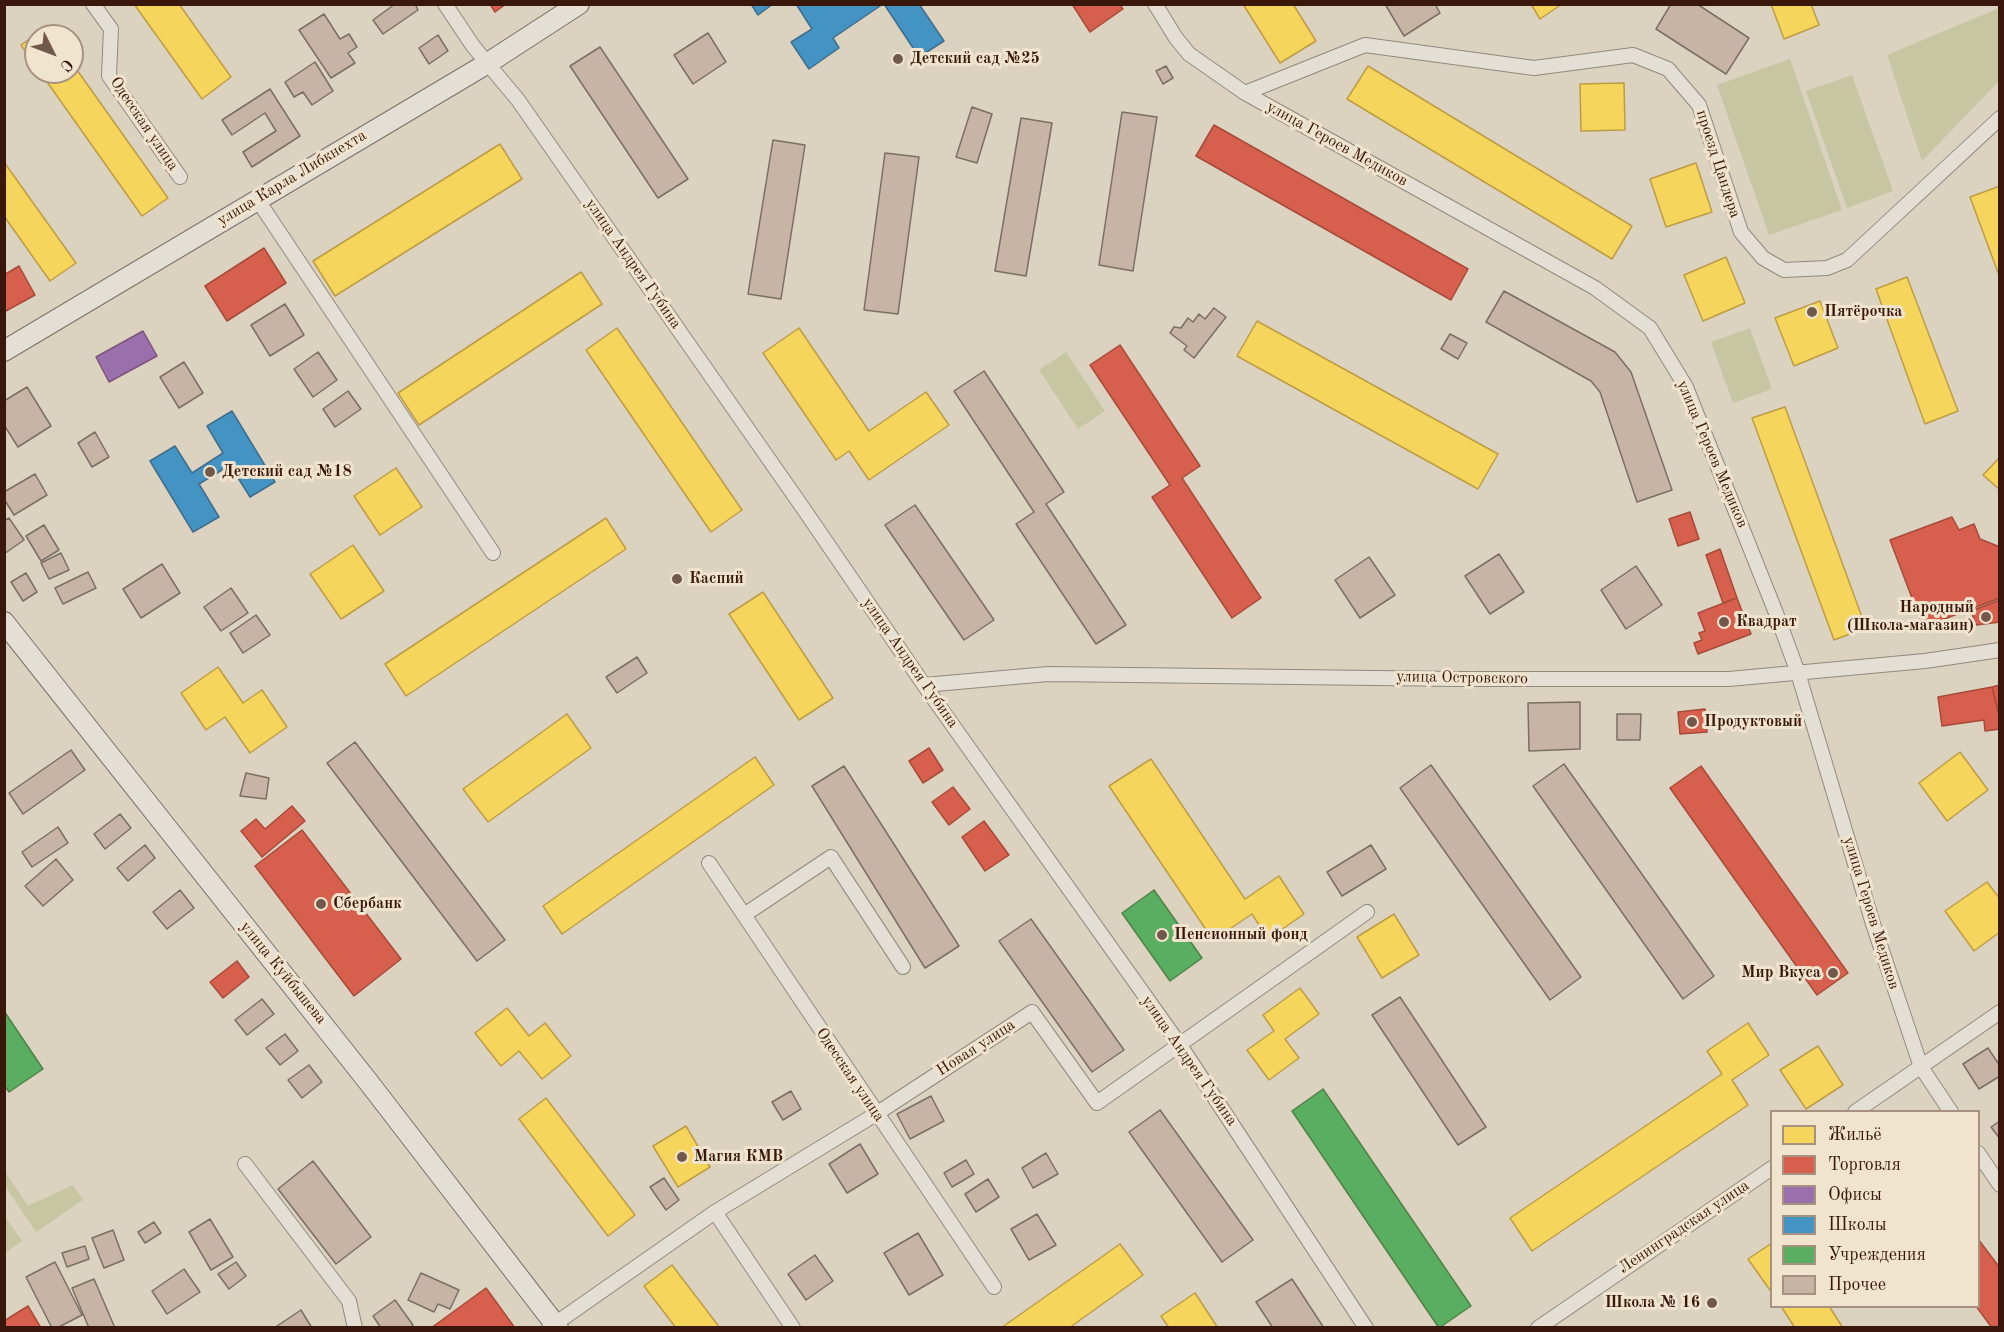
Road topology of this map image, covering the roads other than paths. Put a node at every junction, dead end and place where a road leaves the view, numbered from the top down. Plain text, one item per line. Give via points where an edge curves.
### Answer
1 (93, 4) edge
2 (445, 4) edge
3 (579, 4) edge
4 (1155, 4) edge
5 (488, 63) junction
6 (1245, 93) junction
7 (2000, 118) edge
8 (180, 177) dead end
9 (257, 199) junction
10 (4, 351) edge
11 (494, 553) dead end
12 (4, 622) edge
13 (2000, 650) edge
14 (1798, 672) junction
15 (924, 684) junction
16 (709, 863) dead end
17 (1367, 912) dead end
18 (744, 915) junction
19 (903, 967) dead end
20 (2000, 1012) edge
21 (1180, 1045) junction
22 (1922, 1067) junction
23 (1858, 1110) edge
24 (1950, 1110) edge
25 (876, 1114) junction
26 (1980, 1156) edge
27 (245, 1164) dead end
28 (1770, 1169) edge
29 (2000, 1185) edge
30 (715, 1212) junction
31 (994, 1287) dead end
32 (554, 1326) edge
33 (355, 1328) edge
34 (793, 1328) edge
35 (1366, 1328) edge
36 (1538, 1328) edge

1 - 8 street, Одесская улица via 111,29 109,76
2 - 5 street, улица Андрея Губина
3 - 5 street, улица Карла Либкнехта
4 - 6 street, улица Героев Медиков via 1189,54
5 - 9 street, улица Карла Либкнехта
5 - 15 street, улица Андрея Губина via 515,95
6 - 7 street, проезд Цандера via 1365,45 1534,68 1633,55 1668,69 1699,105 1741,232 1763,258 1785,270 1827,268 1847,261
6 - 14 street, улица Героев Медиков via 1595,288 1650,328 1686,387
9 - 10 street, улица Карла Либкнехта
9 - 11 street
12 - 32 street, улица Куйбышева via 370,1084
13 - 14 street, улица Островского
14 - 15 street, улица Островского via 1659,679 1048,674
14 - 22 street, улица Героев Медиков via 1880,946
15 - 21 street, улица Андрея Губина
16 - 18 street, Одесская улица
17 - 21 street, Новая улица
18 - 19 street via 831,857
18 - 25 street, Одесская улица
20 - 22 street
21 - 25 street, Новая улица via 1097,1103 1032,1012
21 - 35 street, улица Андрея Губина
22 - 23 street
22 - 24 street, улица Героев Медиков
25 - 30 street, Новая улица
25 - 31 street, Одесская улица
26 - 29 street
27 - 33 street via 349,1300
28 - 36 street, Ленинградская улица
30 - 32 street, Новая улица
30 - 34 street

